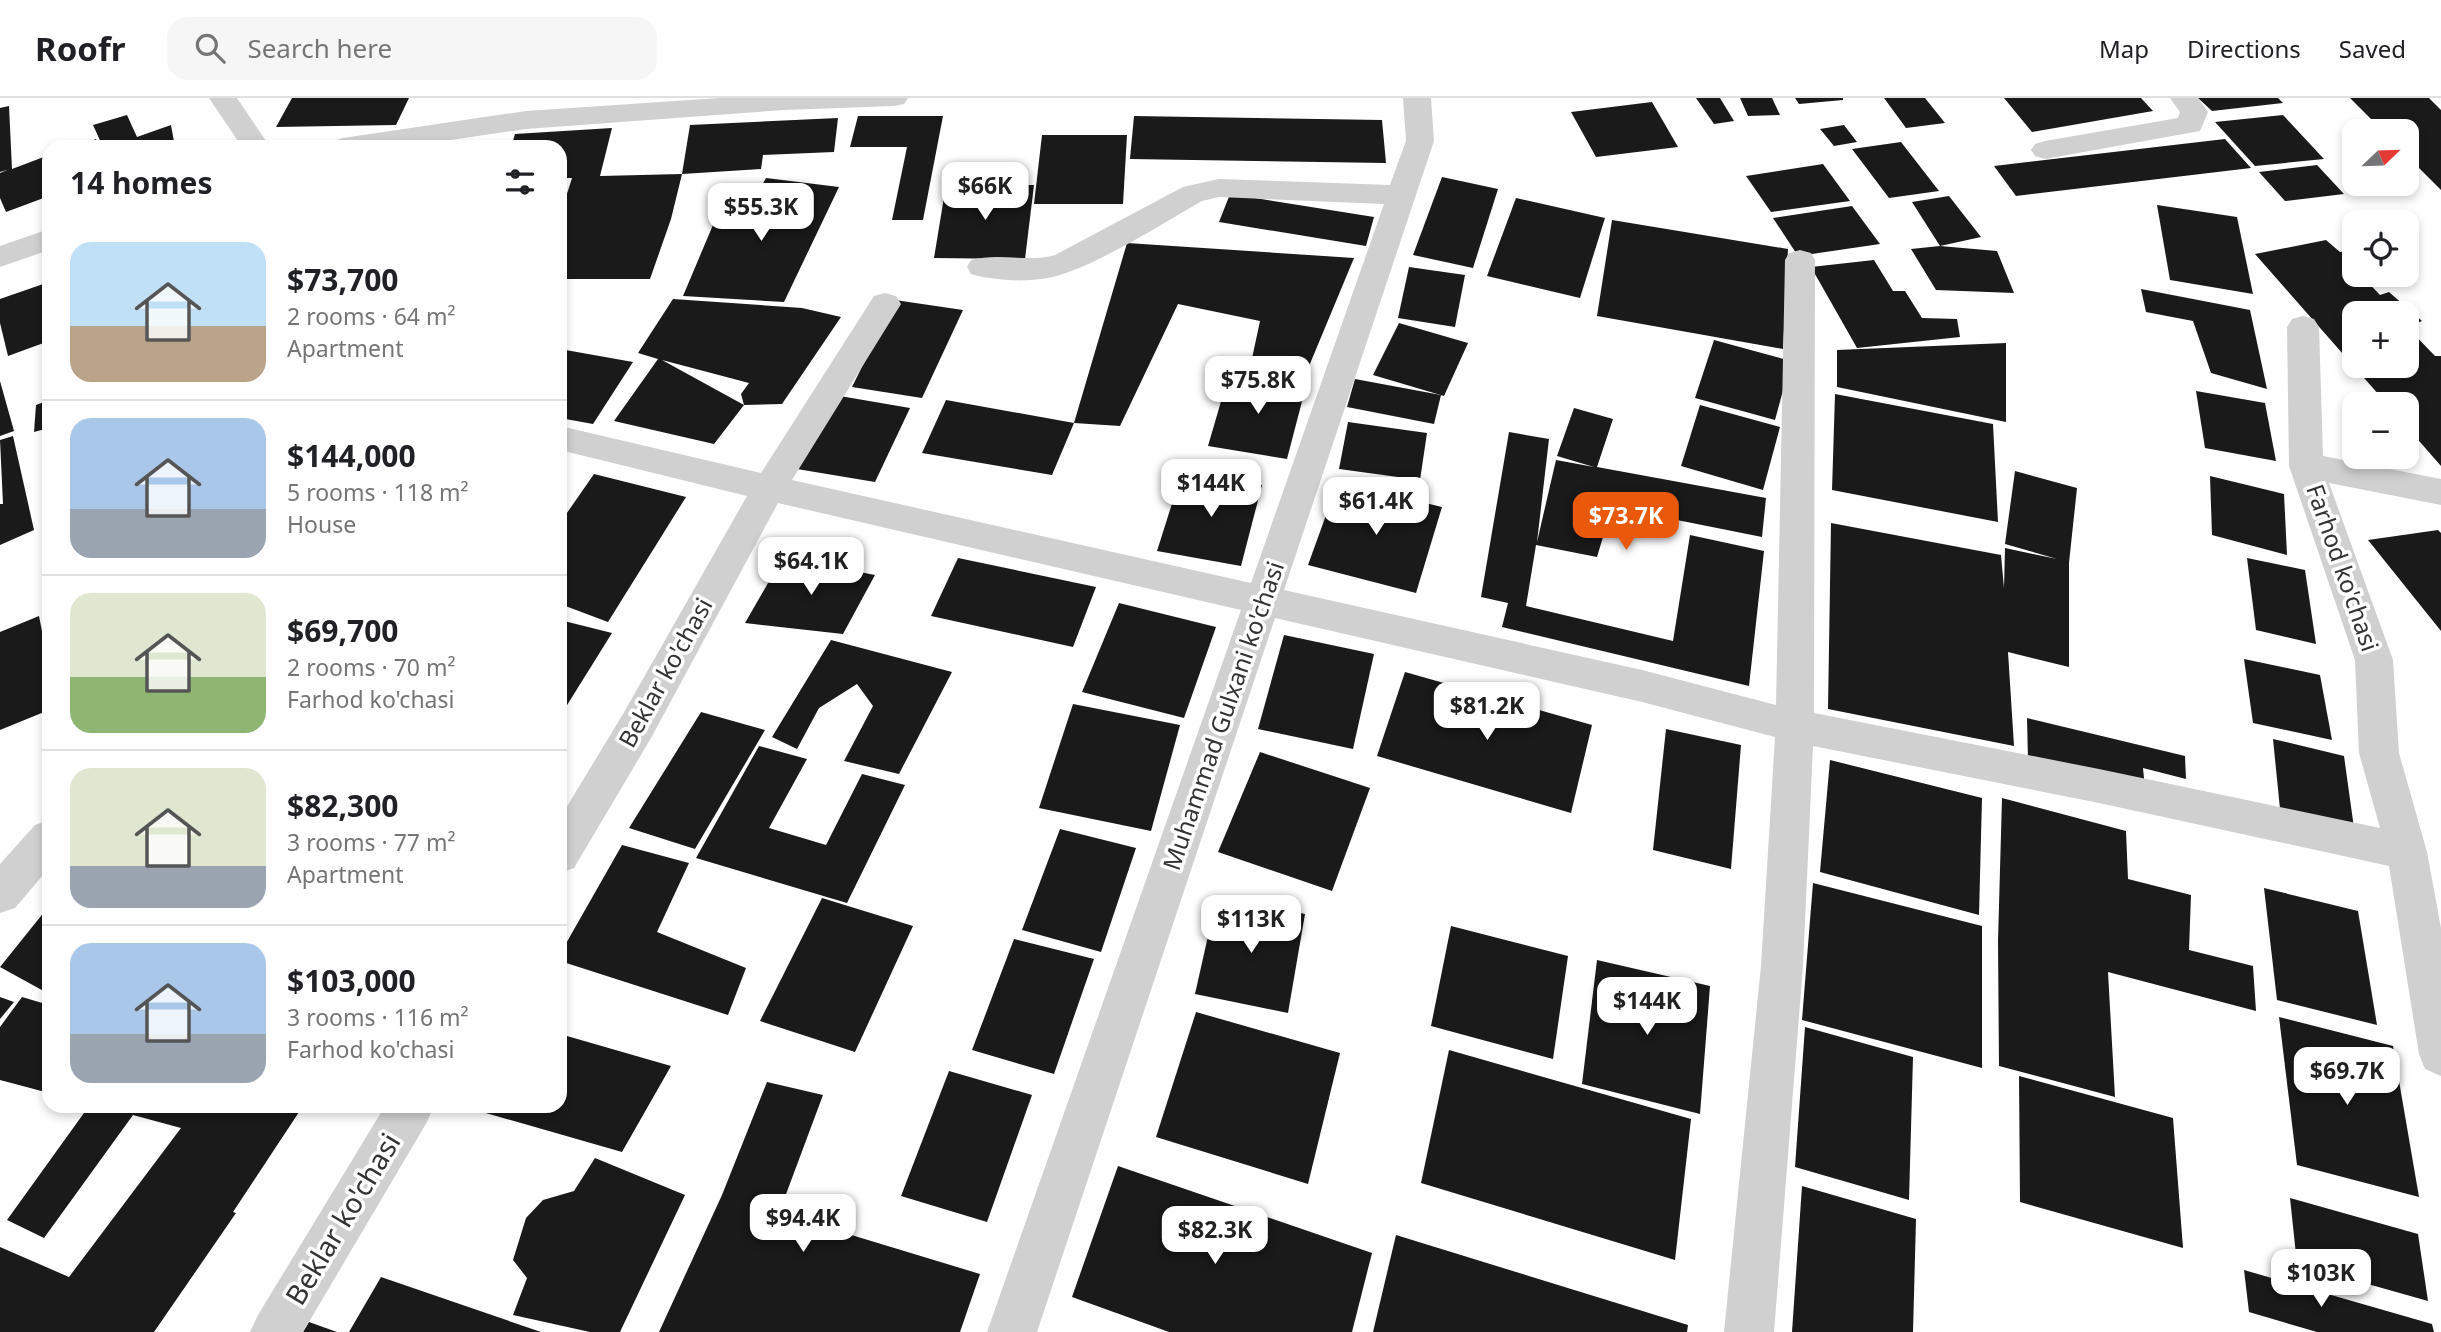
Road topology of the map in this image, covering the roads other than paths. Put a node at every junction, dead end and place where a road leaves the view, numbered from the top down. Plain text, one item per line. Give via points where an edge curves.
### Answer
1 (223, 98) edge
2 (894, 98) edge
3 (1417, 98) edge
4 (2184, 98) edge
5 (251, 140) edge
6 (390, 140) edge
7 (2045, 150) dead end
8 (1402, 195) junction
9 (42, 242) edge
10 (0, 257) edge
11 (1800, 261) dead end
12 (982, 267) dead end
13 (884, 304) dead end
14 (2303, 327) dead end
15 (567, 440) edge
16 (2306, 466) junction
17 (769, 488) junction
18 (2441, 492) edge
19 (1264, 600) junction
20 (1796, 726) junction
21 (567, 843) edge
22 (42, 846) edge
23 (2407, 852) junction
24 (0, 894) edge
25 (2441, 1054) edge
26 (407, 1113) edge
27 (275, 1332) edge
28 (1013, 1332) edge
29 (1749, 1332) edge

1 - 5 street
2 - 6 street via 526,120
3 - 8 street, Muhammad Gulxani ko'chasi via 1420,141
4 - 7 street via 2194,112 2190,125
8 - 12 street via 1219,188 1193,194 1066,262 1042,269
8 - 19 street, Muhammad Gulxani ko'chasi
9 - 10 street
11 - 20 street
13 - 17 street, Beklar ko'chasi
14 - 16 street, Farhod ko'chasi
15 - 17 street
16 - 18 street
16 - 23 street, Farhod ko'chasi via 2374,660 2379,752
17 - 19 street
17 - 21 street, Beklar ko'chasi
19 - 20 street
19 - 28 street, Muhammad Gulxani ko'chasi
20 - 23 street
20 - 29 street via 1782,966
22 - 24 street
23 - 25 street, Farhod ko'chasi
26 - 27 street, Beklar ko'chasi

